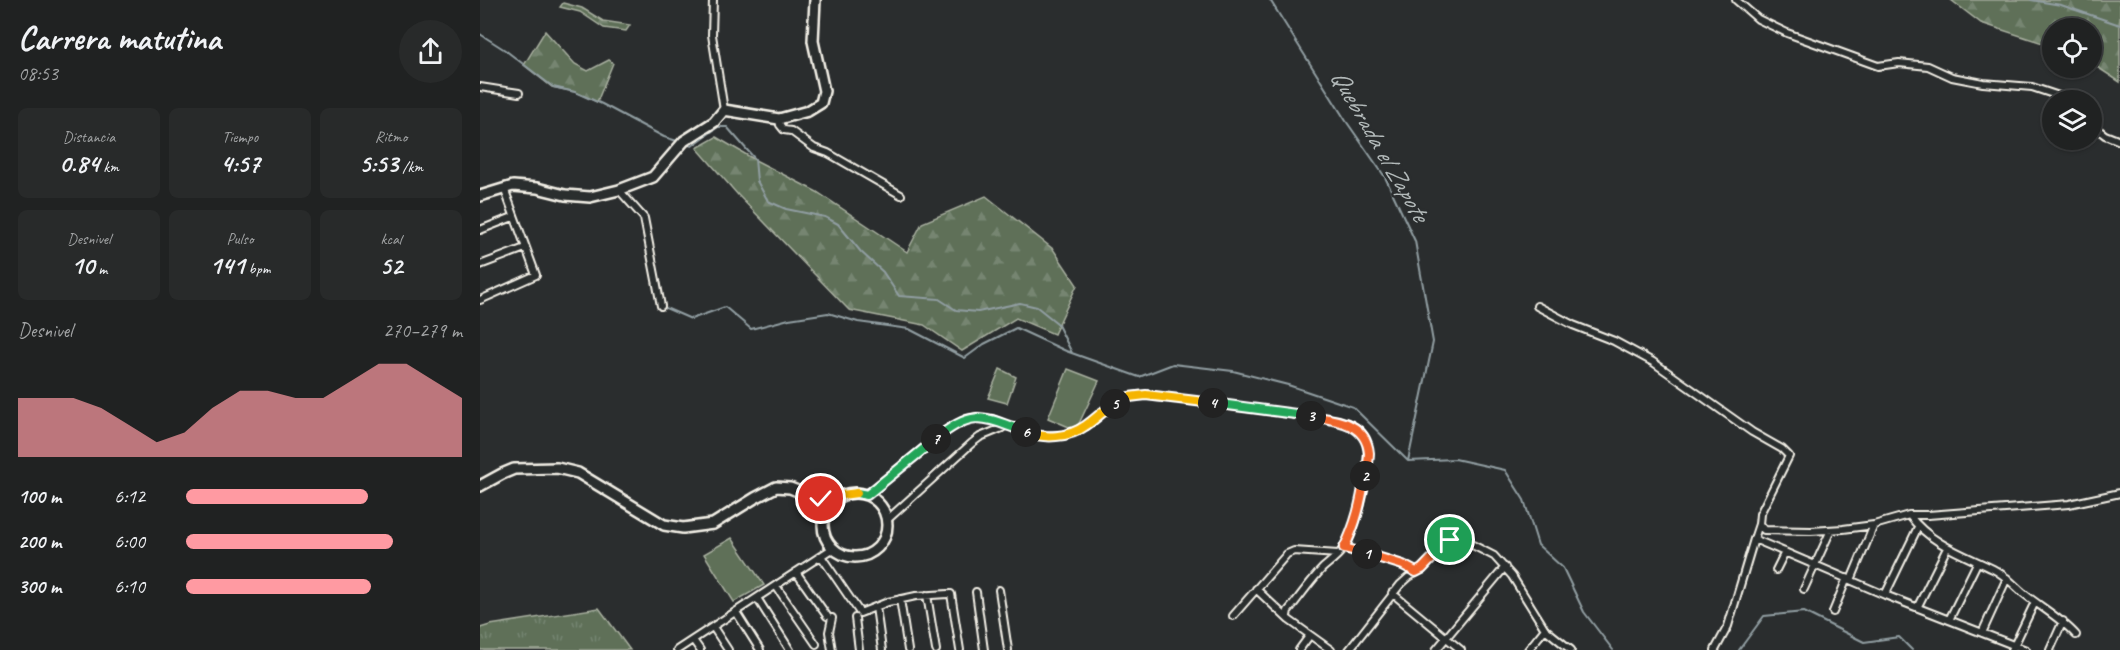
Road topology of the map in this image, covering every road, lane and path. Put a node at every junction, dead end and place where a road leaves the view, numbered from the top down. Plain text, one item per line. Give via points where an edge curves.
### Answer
1 (713, 0) edge
2 (815, 0) edge
3 (1736, 0) edge
4 (480, 87) edge
5 (2042, 90) edge
6 (519, 93) dead end
7 (724, 110) junction
8 (779, 119) junction
9 (2102, 133) edge
10 (2120, 141) edge
11 (504, 187) junction
12 (619, 190) junction
13 (901, 195) dead end
14 (480, 196) edge
15 (513, 216) junction
16 (480, 230) edge
17 (525, 248) junction
18 (480, 264) edge
19 (480, 300) edge
20 (661, 306) dead end
21 (1538, 306) dead end
22 (1004, 425) junction
23 (480, 486) edge
24 (2120, 493) edge
25 (867, 495) junction
26 (831, 504) junction
27 (1909, 515) junction
28 (886, 520) junction
29 (1759, 524) junction
30 (1874, 525) junction
31 (1918, 527) junction
32 (1831, 530) junction
33 (1754, 539) junction
34 (833, 548) junction
35 (1344, 548) junction
36 (1947, 548) junction
37 (1785, 552) junction
38 (1338, 554) junction
39 (822, 556) junction
40 (1977, 563) junction
41 (1816, 565) junction
42 (1505, 567) junction
43 (1776, 570) dead end
44 (796, 572) junction
45 (1416, 572) junction
46 (2007, 578) junction
47 (1849, 579) junction
48 (1400, 585) junction
49 (776, 586) junction
50 (1256, 589) junction
51 (1804, 589) dead end
52 (999, 590) dead end
53 (976, 592) dead end
54 (1392, 593) junction
55 (1885, 595) junction
56 (927, 596) junction
57 (757, 598) junction
58 (900, 599) junction
59 (1402, 602) junction
60 (2035, 602) junction
61 (1918, 606) junction
62 (876, 607) junction
63 (736, 612) junction
64 (1833, 612) dead end
65 (1233, 616) dead end
66 (1287, 616) junction
67 (855, 618) dead end
68 (1949, 620) junction
69 (2063, 621) junction
70 (713, 627) junction
71 (1545, 629) junction
72 (1982, 633) junction
73 (1310, 635) junction
74 (2076, 635) dead end
75 (1447, 637) junction
76 (693, 640) junction
77 (816, 644) dead end
78 (2013, 647) edge
79 (677, 650) edge
80 (700, 650) edge
81 (729, 650) edge
82 (760, 650) edge
83 (790, 650) edge
84 (832, 650) edge
85 (859, 650) edge
86 (882, 650) edge
87 (908, 650) edge
88 (936, 650) edge
89 (960, 650) edge
90 (984, 650) edge
91 (1008, 650) edge
92 (1299, 650) edge
93 (1331, 650) edge
94 (1349, 650) edge
95 (1436, 650) edge
96 (1461, 650) edge
97 (1528, 650) edge
98 (1571, 650) edge
99 (1715, 650) edge
100 (2026, 650) edge
101 (2050, 650) edge

1 - 7 street via 712,35
2 - 8 street via 813,41 824,91 822,100 808,111
3 - 5 street via 1758,19 1787,33 1878,66 1928,66 1952,77
4 - 6 street
7 - 8 street
7 - 12 street via 714,122 684,141 653,177
8 - 13 street via 784,130
9 - 10 street
11 - 12 street via 590,196
11 - 14 street
11 - 15 street
12 - 20 street via 644,218
15 - 16 street
15 - 17 street
17 - 18 street
17 - 19 street via 536,275
21 - 29 street via 1653,362 1782,449 1788,456 1760,514
22 - 25 street via 977,417 952,426
22 - 28 street via 972,443
22 - 35 street via 1035,436 1065,435 1086,426 1110,406 1129,397 1146,395 1351,424 1365,437 1369,453 1361,507
23 - 26 street via 514,470 557,468 578,473 664,525 683,528 713,524 776,487 790,488
24 - 27 street via 2069,504
25 - 26 street via 842,495
25 - 28 street via 883,510
26 - 34 street via 825,512 823,531
27 - 30 street
27 - 31 street
28 - 34 street via 883,541 871,553 849,556
29 - 32 street via 1764,530
29 - 33 street
30 - 32 street
30 - 47 street
31 - 36 street
31 - 55 street
32 - 41 street
33 - 37 street
33 - 99 street via 1728,626
34 - 39 street
35 - 38 street
35 - 45 street via 1378,555
36 - 40 street
36 - 61 street
37 - 41 street
37 - 43 street
38 - 50 street via 1294,551
38 - 66 street
39 - 44 street
39 - 62 street via 860,614
40 - 46 street
40 - 68 street
41 - 47 street
41 - 51 street
42 - 45 street via 1494,556 1456,537
42 - 71 street
42 - 75 street
44 - 49 street
44 - 84 street via 829,617
45 - 48 street
46 - 60 street
46 - 72 street
47 - 55 street
47 - 64 street
48 - 54 street
48 - 59 street
49 - 57 street
49 - 77 street
50 - 65 street
50 - 66 street
52 - 91 street
53 - 90 street
54 - 59 street
54 - 94 street
55 - 61 street
56 - 58 street
56 - 88 street
56 - 89 street via 949,594
57 - 63 street
57 - 83 street
58 - 62 street
58 - 87 street
59 - 75 street
60 - 69 street
60 - 78 street
61 - 68 street
62 - 86 street
63 - 70 street
63 - 82 street
66 - 73 street
67 - 85 street
68 - 72 street
69 - 74 street
69 - 101 street
70 - 76 street
70 - 81 street
71 - 97 street
71 - 98 street
72 - 78 street
73 - 92 street
73 - 93 street
75 - 95 street
75 - 96 street
76 - 79 street
76 - 80 street
78 - 100 street

